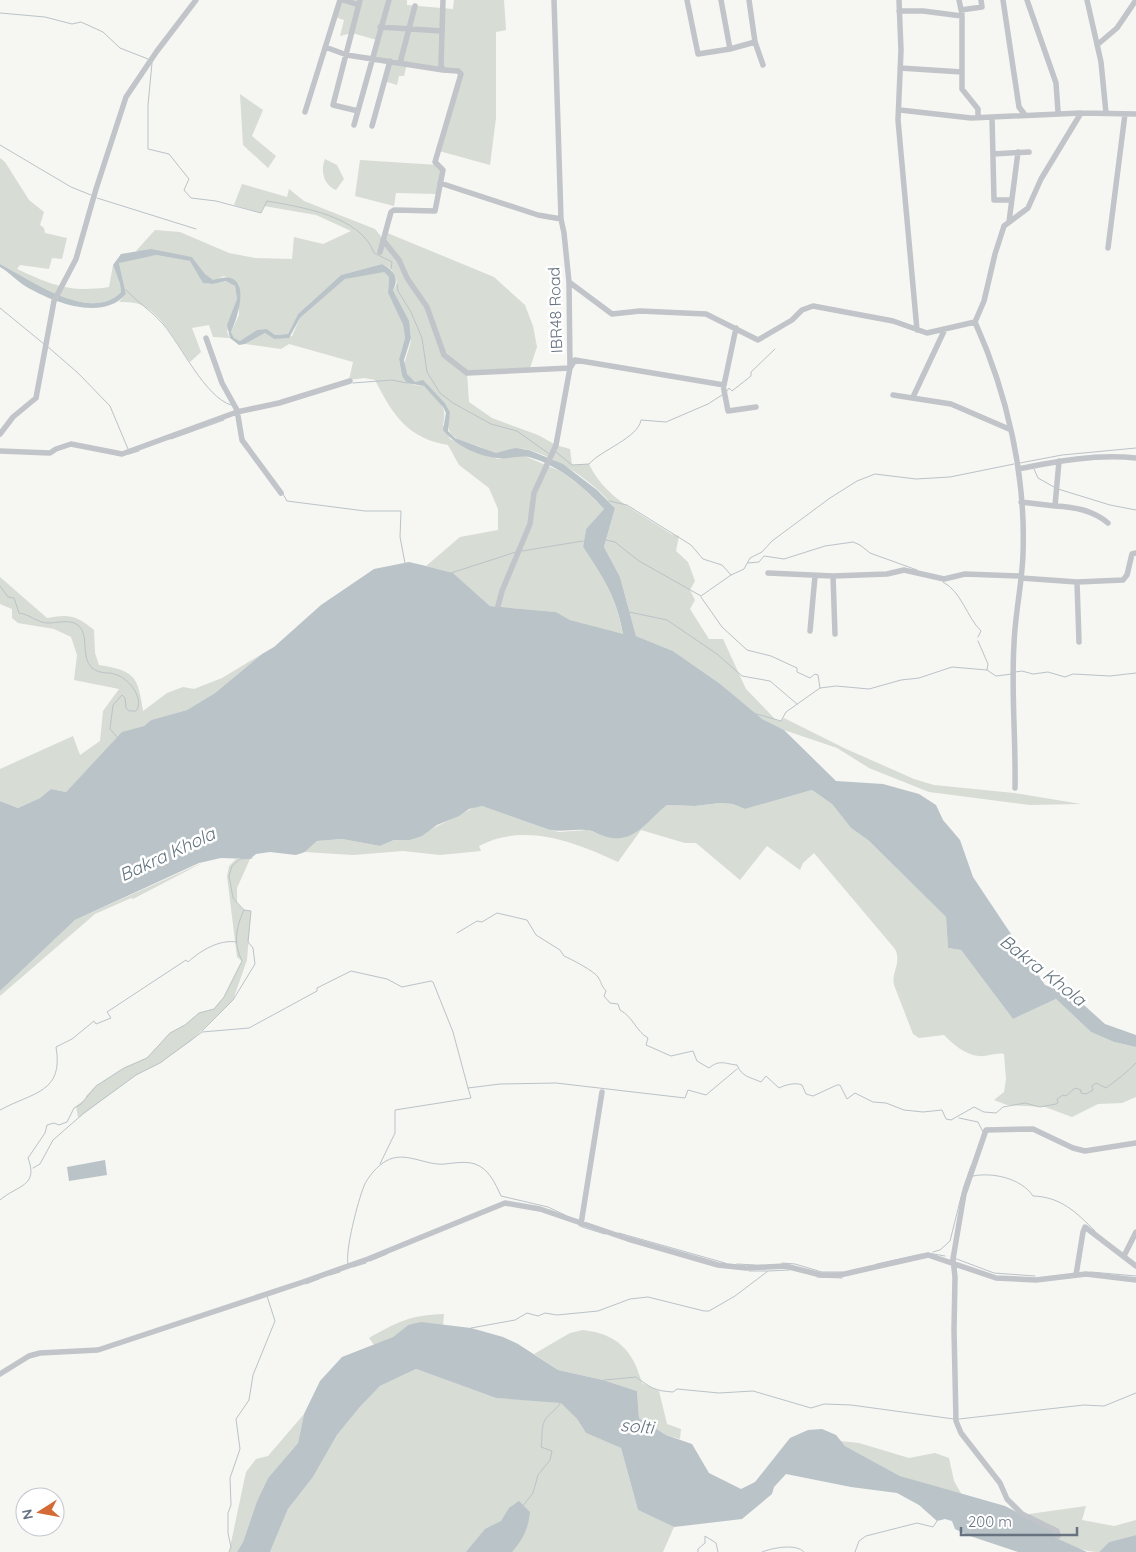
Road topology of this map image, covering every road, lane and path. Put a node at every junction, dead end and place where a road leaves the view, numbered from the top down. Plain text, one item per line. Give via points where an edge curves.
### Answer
1 (196, 0) edge
2 (342, 0) edge
3 (389, 0) edge
4 (443, 0) edge
5 (554, 0) edge
6 (687, 0) edge
7 (721, 0) edge
8 (749, 0) edge
9 (899, 0) edge
10 (959, 0) edge
11 (980, 0) edge
12 (1003, 0) edge
13 (1027, 0) edge
14 (1087, 0) edge
15 (1136, 0) edge
16 (360, 2) edge
17 (415, 6) dead end
18 (899, 11) junction
19 (962, 13) junction
20 (380, 27) junction
21 (409, 30) junction
22 (442, 31) junction
23 (755, 42) junction
24 (1097, 45) junction
25 (325, 47) junction
26 (730, 49) junction
27 (347, 55) junction
28 (372, 58) junction
29 (390, 61) junction
30 (400, 63) junction
31 (763, 65) dead end
32 (900, 68) junction
33 (443, 70) junction
34 (962, 72) junction
35 (900, 110) junction
36 (305, 112) dead end
37 (358, 112) junction
38 (1058, 112) junction
39 (1081, 113) junction
40 (1106, 113) junction
41 (1125, 114) junction
42 (1136, 114) edge
43 (1025, 115) junction
44 (992, 117) junction
45 (978, 118) junction
46 (354, 125) dead end
47 (372, 126) dead end
48 (1018, 152) junction
49 (1029, 152) dead end
50 (993, 154) junction
51 (440, 183) junction
52 (1011, 200) junction
53 (561, 219) junction
54 (1009, 222) junction
55 (383, 240) junction
56 (1108, 248) dead end
57 (380, 252) dead end
58 (569, 282) junction
59 (975, 322) junction
60 (736, 328) junction
61 (945, 329) junction
62 (917, 330) junction
63 (206, 338) dead end
64 (570, 368) junction
65 (350, 380) dead end
66 (724, 390) junction
67 (893, 395) dead end
68 (913, 397) junction
69 (756, 407) dead end
70 (237, 412) junction
71 (1009, 429) junction
72 (0, 434) edge
73 (0, 451) edge
74 (1136, 458) edge
75 (1059, 461) junction
76 (1018, 469) junction
77 (281, 493) dead end
78 (1021, 502) junction
79 (1055, 506) junction
80 (1108, 523) dead end
81 (1136, 552) edge
82 (768, 573) dead end
83 (815, 576) junction
84 (833, 576) junction
85 (1022, 577) junction
86 (1076, 582) junction
87 (498, 606) dead end
88 (810, 631) dead end
89 (835, 634) dead end
90 (1080, 642) dead end
91 (1015, 788) dead end
92 (602, 1092) dead end
93 (1136, 1143) edge
94 (582, 1224) junction
95 (1136, 1232) edge
96 (1124, 1256) junction
97 (953, 1262) junction
98 (1136, 1266) edge
99 (1076, 1275) junction
100 (1136, 1280) edge
101 (0, 1374) edge
102 (1058, 1536) dead end

1 - 72 street via 126,97 76,259 54,301 36,398 13,417
2 - 16 street
2 - 25 street
3 - 20 street
4 - 22 street
5 - 53 street, IBR48 Road
6 - 26 street via 698,54
7 - 26 street
8 - 23 street
9 - 18 street
10 - 19 street
11 - 19 street via 982,7
12 - 43 street via 1019,108
13 - 38 street via 1056,83
14 - 24 street
15 - 24 street via 1117,28
16 - 27 street
17 - 21 street
18 - 19 street
18 - 32 street
19 - 34 street
20 - 21 street
20 - 28 street
21 - 22 street
21 - 30 street
22 - 33 street
23 - 26 street
23 - 31 street
24 - 40 street
25 - 27 street
25 - 36 street
27 - 28 street
27 - 37 street via 333,105
28 - 29 street
28 - 37 street
29 - 30 street
29 - 47 street
30 - 33 street
32 - 34 street
32 - 35 street
33 - 51 street via 461,74 435,162 443,170
34 - 45 street via 962,89 978,109
35 - 45 street
35 - 62 street via 898,128
37 - 46 street
38 - 39 street
38 - 43 street
39 - 40 street
39 - 54 street via 1041,179 1028,208
40 - 41 street
41 - 42 street
41 - 56 street
43 - 44 street
44 - 45 street
44 - 50 street
48 - 49 street
48 - 50 street
48 - 52 street
50 - 52 street via 994,200
51 - 53 street via 538,216
51 - 55 street via 435,211 394,210
52 - 54 street
53 - 58 street, IBR48 Road
54 - 59 street via 1004,226 994,254 984,301
55 - 57 street
55 - 64 street via 427,307 444,355 467,373
58 - 60 street via 612,314 640,311 700,313
58 - 64 street, IBR48 Road
59 - 61 street
59 - 71 street via 995,370
60 - 62 street via 758,340 813,306 893,321
60 - 66 street
61 - 62 street via 927,333
61 - 68 street
63 - 70 street via 222,383
64 - 66 street via 575,360
64 - 87 street, IBR48 Road via 556,445 534,493 530,524
65 - 70 street via 279,403
66 - 69 street via 728,411
67 - 68 street
68 - 71 street via 951,404
70 - 73 street via 122,454 71,444 56,448 50,454
70 - 77 street via 242,440
71 - 76 street
74 - 75 street via 1114,456
75 - 76 street
75 - 79 street
76 - 78 street
78 - 79 street
78 - 85 street via 1024,528
79 - 80 street via 1089,511
81 - 86 street via 1132,554 1123,580
82 - 83 street
83 - 84 street
83 - 88 street
84 - 85 street via 887,574 904,570 944,579 965,574
84 - 89 street
85 - 86 street
85 - 91 street via 1014,645
86 - 90 street
92 - 94 street
93 - 97 street via 1085,1150 1073,1148 1032,1128 986,1130 964,1194
94 - 97 street via 718,1265 746,1268 785,1266 833,1275 869,1270 922,1256
94 - 101 street via 540,1209 499,1204 304,1282 98,1350 29,1356
95 - 96 street
96 - 98 street
96 - 99 street via 1085,1227
97 - 99 street via 996,1278 1036,1280
97 - 102 street via 958,1427 1000,1483 1007,1499 1022,1514 1052,1527
99 - 100 street

